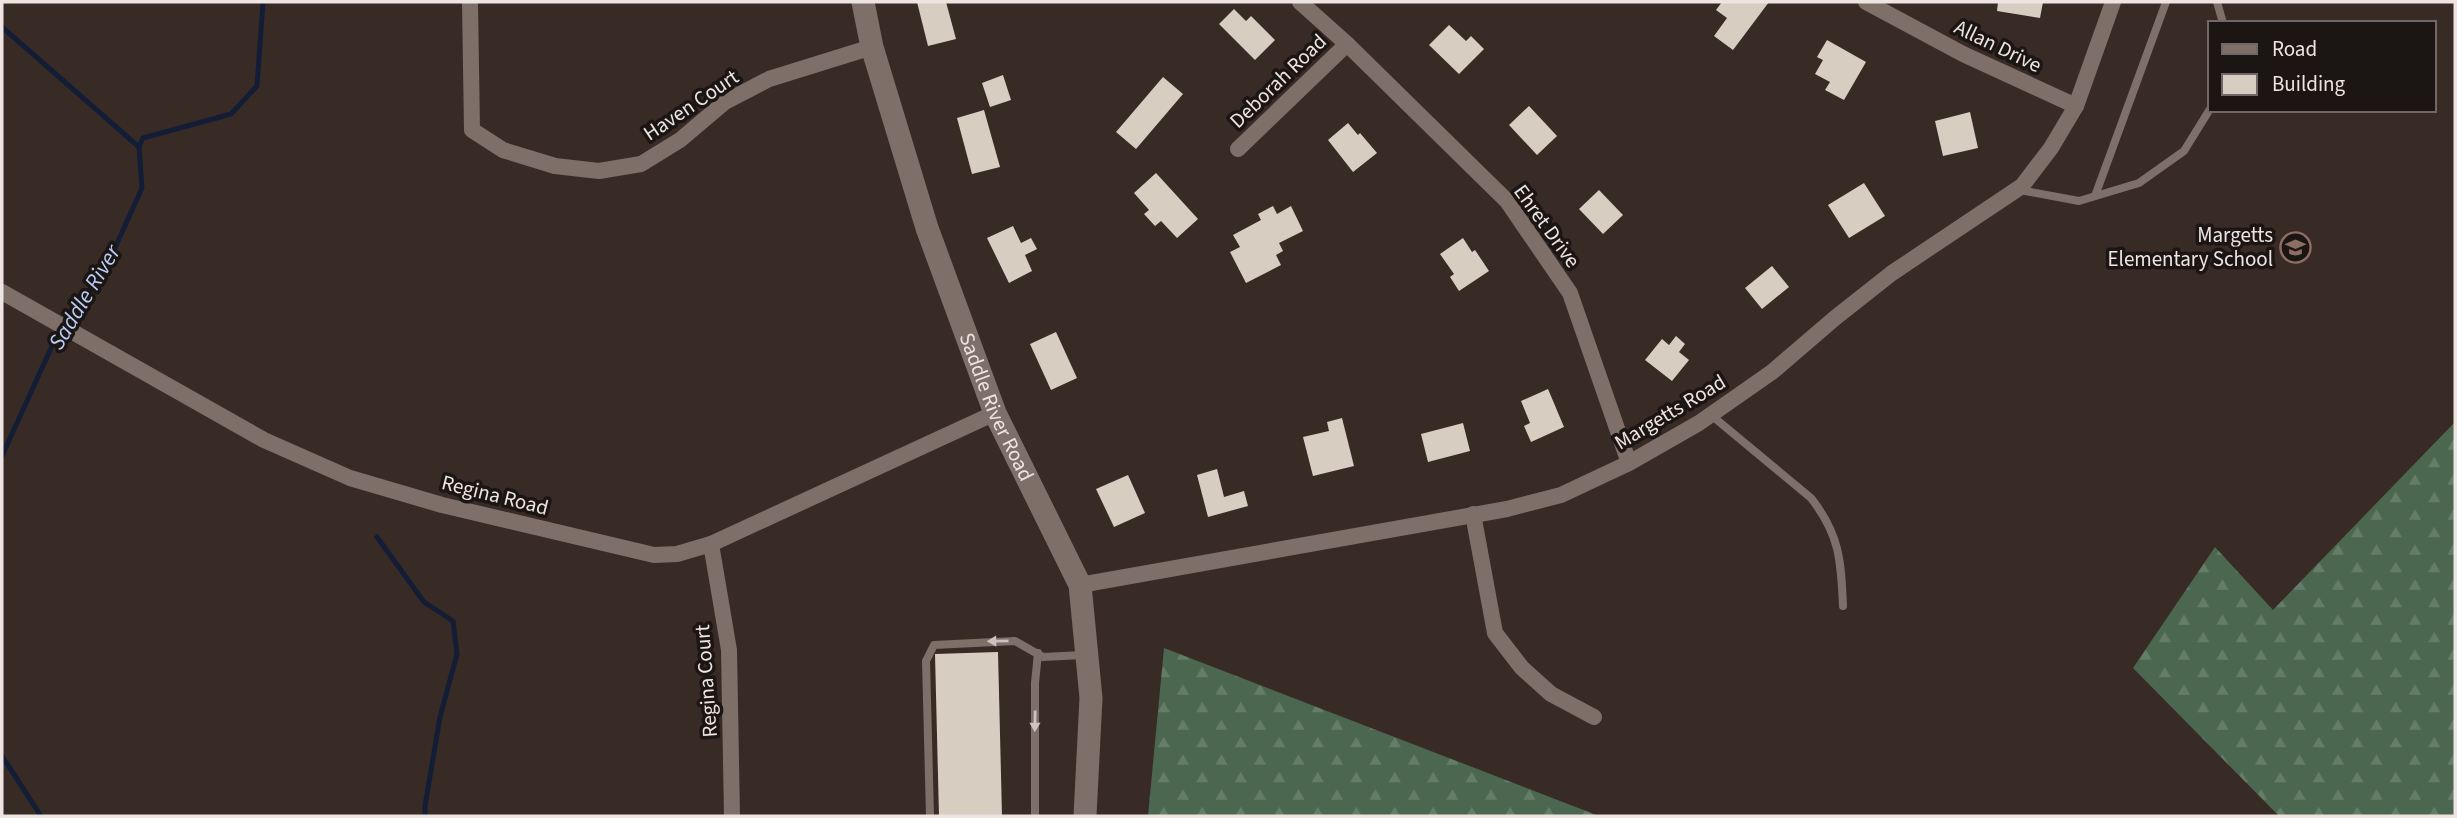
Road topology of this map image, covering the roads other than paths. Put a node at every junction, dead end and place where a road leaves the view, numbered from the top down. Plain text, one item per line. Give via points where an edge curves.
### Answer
1 (470, 2) edge
2 (863, 2) edge
3 (1300, 2) edge
4 (1866, 2) edge
5 (2113, 2) edge
6 (2166, 2) edge
7 (2217, 2) edge
8 (2222, 21) edge
9 (1347, 44) junction
10 (872, 47) junction
11 (2076, 106) junction
12 (2208, 112) edge
13 (1238, 149) dead end
14 (2017, 189) junction
15 (2095, 196) junction
16 (2, 292) edge
17 (995, 414) junction
18 (1711, 415) junction
19 (1629, 463) junction
20 (1473, 514) junction
21 (711, 544) junction
22 (1080, 585) junction
23 (1843, 606) dead end
24 (1038, 653) junction
25 (1086, 655) junction
26 (1594, 717) dead end
27 (733, 816) edge
28 (930, 816) edge
29 (1035, 816) edge
30 (1085, 816) edge

1 - 10 street, Haven Court via 472,130 503,150 555,166 599,171 641,164 680,140 725,102 769,79
2 - 10 main road, Saddle River Road
3 - 9 street, Ehret Drive
4 - 11 street, Allan Drive via 1963,54
5 - 11 street, Margetts Road
6 - 15 lane
7 - 8 lane
9 - 13 street, Deborah Road
9 - 19 street, Ehret Drive via 1507,201 1570,293
10 - 17 main road, Saddle River Road via 927,228
11 - 14 street, Margetts Road via 2051,148
12 - 15 lane via 2184,151 2139,183
14 - 15 lane via 2079,201
14 - 18 street, Margetts Road via 1892,273 1772,372
16 - 21 street, Regina Road via 264,440 350,478 442,505 654,555
17 - 21 street, Regina Road
17 - 22 main road, Saddle River Road
18 - 19 street, Margetts Road
18 - 23 lane via 1824,514 1841,565
19 - 20 street, Margetts Road via 1561,495
20 - 22 street, Margetts Road
20 - 26 street via 1495,633 1522,668 1551,694
21 - 27 street, Regina Court via 729,650
22 - 25 main road, Saddle River Road
24 - 25 lane via 1044,657
24 -> 28 lane via 1015,641 934,645 926,661
24 -> 29 lane
25 - 30 main road, Saddle River Road via 1091,698

